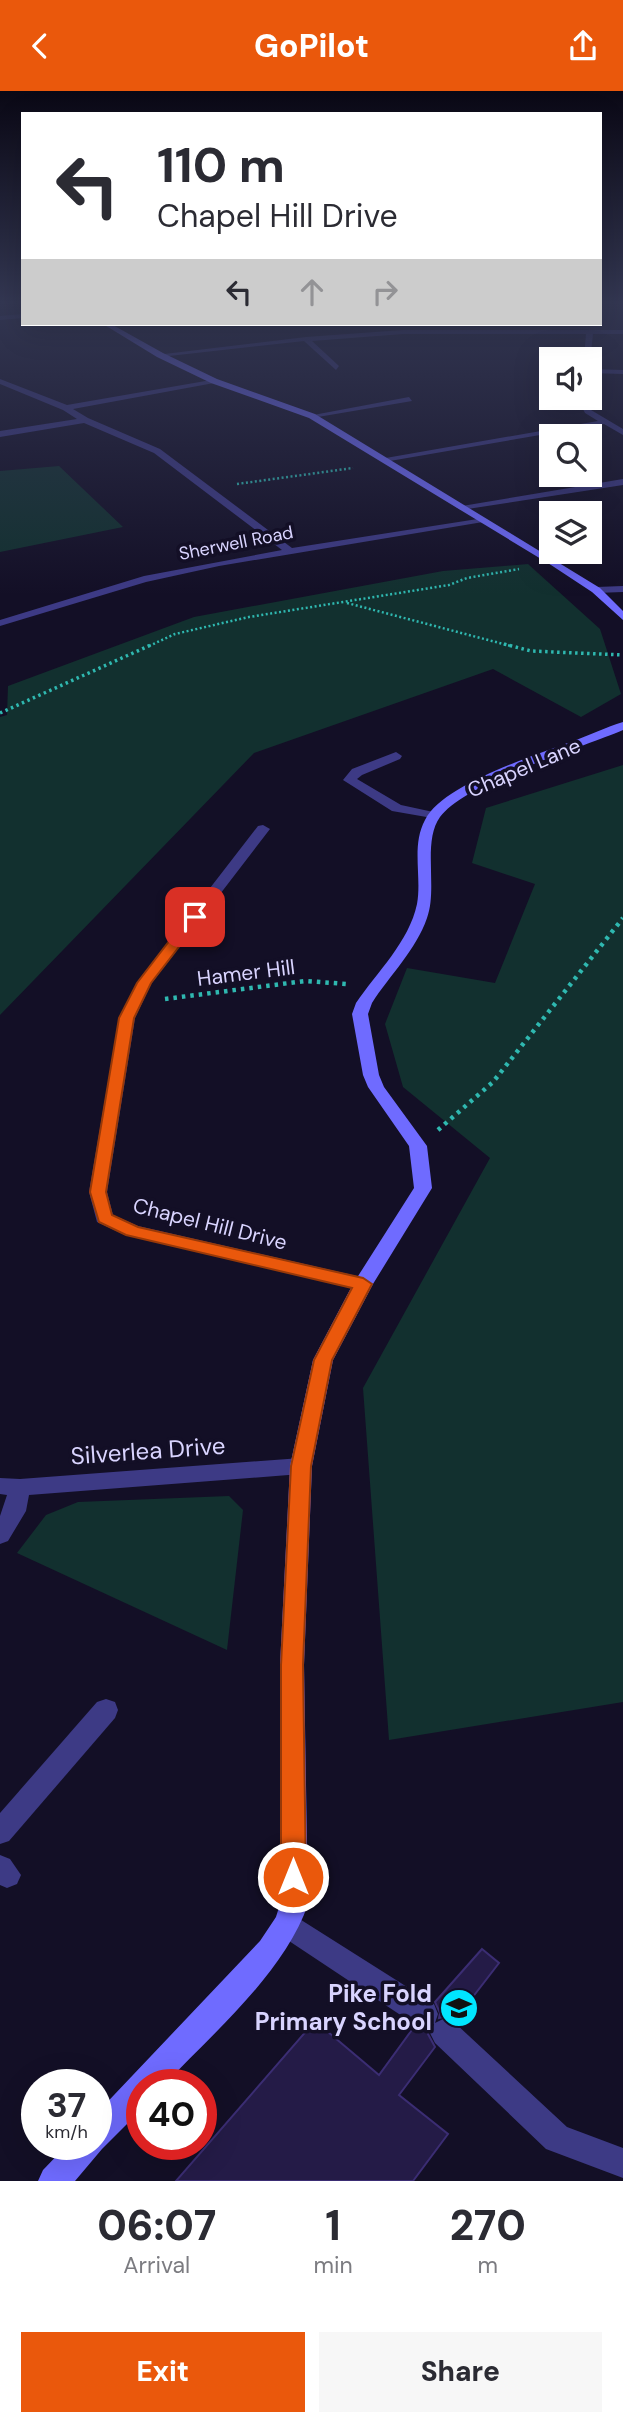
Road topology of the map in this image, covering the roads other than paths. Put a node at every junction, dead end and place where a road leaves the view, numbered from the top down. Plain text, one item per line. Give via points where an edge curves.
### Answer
1 (45, 400) edge
2 (112, 400) edge
3 (266, 400) edge
4 (406, 400) edge
5 (66, 408) junction
6 (588, 410) edge
7 (312, 416) junction
8 (85, 420) junction
9 (604, 422) junction
10 (623, 433) edge
11 (0, 434) edge
12 (386, 461) junction
13 (623, 482) edge
14 (461, 507) junction
15 (484, 521) junction
16 (288, 550) junction
17 (623, 589) edge
18 (596, 590) junction
19 (623, 617) edge
20 (0, 623) edge
21 (623, 726) edge
22 (396, 756) dead end
23 (433, 815) junction
24 (263, 828) dead end
25 (363, 1284) junction
26 (301, 1466) junction
27 (10, 1487) edge
28 (0, 1535) edge
29 (106, 1710) dead end
30 (0, 1832) edge
31 (287, 1924) junction
32 (159, 2069) edge
33 (126, 2104) edge
34 (112, 2119) edge
35 (74, 2160) edge
36 (623, 2163) edge
37 (54, 2181) edge

1 - 5 street
2 - 5 street
3 - 7 street
4 - 7 street
5 - 8 street
6 - 9 street
7 - 12 street
8 - 11 street
8 - 16 street via 157,451
9 - 10 street
9 - 12 street
12 - 14 street
13 - 14 street
14 - 15 street
15 - 16 street, Sherwell Road
15 - 18 street
16 - 20 street, Sherwell Road via 144,579
17 - 18 street
18 - 19 street
21 - 23 street, Chapel Lane via 468,790
22 - 23 street via 349,780 397,808
23 - 25 street via 427,837 424,903 407,943 373,988 360,1014 371,1075 418,1146 423,1188
24 - 25 street, Chapel Hill Drive via 144,983 127,1018 98,1192 104,1218 132,1231
25 - 26 street via 323,1360
26 - 27 street, Silverlea Drive
26 - 31 street via 292,1665 294,1904
27 - 28 street via 15,1511
29 - 30 street
31 - 32 street via 270,1951
31 - 36 street via 434,2023 557,2137
33 - 34 street
35 - 37 street

